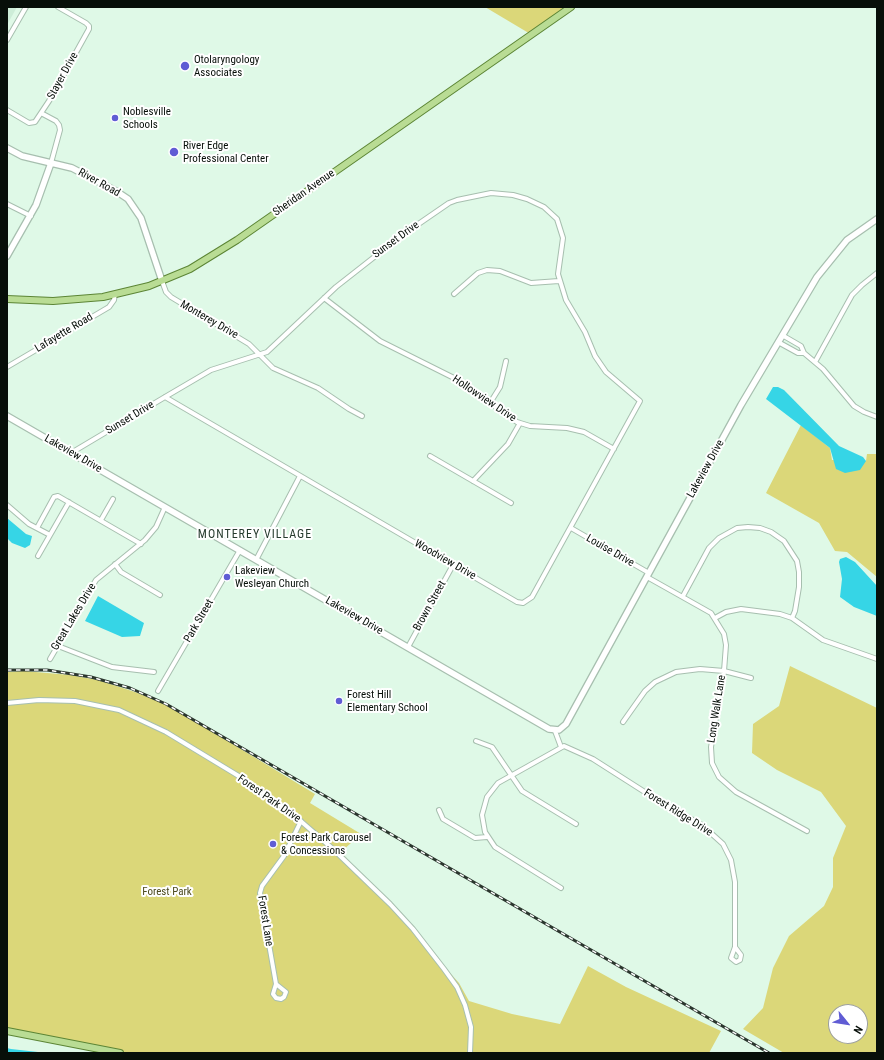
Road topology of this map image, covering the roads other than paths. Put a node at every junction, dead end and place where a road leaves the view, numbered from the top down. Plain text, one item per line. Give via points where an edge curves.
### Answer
1 (26, 7) edge
2 (58, 7) edge
3 (571, 7) edge
4 (7, 40) edge
5 (7, 110) edge
6 (41, 114) junction
7 (7, 148) edge
8 (51, 163) junction
9 (7, 204) edge
10 (31, 216) junction
11 (877, 219) edge
12 (7, 256) edge
13 (877, 273) edge
14 (162, 281) junction
15 (559, 281) junction
16 (115, 294) junction
17 (454, 294) dead end
18 (324, 298) junction
19 (7, 299) edge
20 (782, 335) junction
21 (778, 342) junction
22 (804, 353) junction
23 (260, 355) junction
24 (506, 361) dead end
25 (815, 362) junction
26 (7, 367) edge
27 (164, 397) junction
28 (640, 401) joint
29 (490, 403) junction
30 (7, 416) edge
31 (362, 416) dead end
32 (877, 417) edge
33 (520, 423) junction
34 (614, 449) junction
35 (71, 453) junction
36 (430, 456) dead end
37 (300, 476) junction
38 (473, 481) junction
39 (113, 499) dead end
40 (69, 502) junction
41 (511, 503) dead end
42 (7, 505) edge
43 (165, 507) junction
44 (101, 520) junction
45 (37, 528) junction
46 (571, 528) junction
47 (50, 535) junction
48 (141, 544) junction
49 (240, 550) junction
50 (38, 556) dead end
51 (256, 560) junction
52 (115, 564) junction
53 (453, 565) junction
54 (648, 575) junction
55 (160, 595) dead end
56 (683, 596) junction
57 (715, 618) junction
58 (792, 618) junction
59 (58, 646) junction
60 (408, 647) junction
61 (50, 659) dead end
62 (877, 659) edge
63 (724, 671) junction
64 (154, 672) dead end
65 (751, 678) dead end
66 (158, 691) dead end
67 (7, 703) edge
68 (623, 722) dead end
69 (555, 731) junction
70 (476, 741) dead end
71 (561, 747) junction
72 (510, 775) junction
73 (439, 810) dead end
74 (301, 821) junction
75 (576, 824) dead end
76 (807, 831) dead end
77 (486, 837) junction
78 (561, 888) dead end
79 (735, 947) dead end
80 (276, 984) dead end
81 (7, 1031) edge
82 (120, 1053) edge
83 (470, 1053) edge

1 - 4 street
2 - 6 street, Stayer Drive via 89,26
3 - 14 main road, Sheridan Avenue via 237,240 207,260
5 - 6 street, Stayer Drive via 29,123 33,123
6 - 8 street via 59,125 60,130
7 - 8 street, River Road via 22,156
8 - 10 street
8 - 14 street, River Road via 82,172 128,199 141,218
9 - 10 street
10 - 12 street
11 - 20 street, Lakeview Drive via 855,234 833,256 817,277
13 - 25 street via 852,295
14 - 16 main road, Sheridan Avenue
14 - 23 street, Monterey Drive via 171,297 249,344
15 - 17 street via 531,283 500,271 487,270 478,273
15 - 18 street, Sunset Drive via 558,268 563,238 561,226 554,215 527,199 491,193 457,200 443,207 372,257
15 - 28 street, Sunset Drive via 566,300 585,332 600,365
16 - 19 main road, Sheridan Avenue via 53,301
16 - 26 street, Lafayette Road via 109,307
18 - 23 street, Sunset Drive
18 - 29 street, Hollowview Drive via 380,341 456,379
20 - 21 street, Lakeview Drive
20 - 22 street via 801,346
21 - 22 street via 798,353
21 - 54 street, Lakeview Drive
22 - 25 street
23 - 27 street, Sunset Drive via 211,370
23 - 31 street, Monterey Drive via 279,372 310,384
24 - 29 street via 500,387
25 - 32 street via 854,406
27 - 35 street, Sunset Drive
27 - 37 street, Woodview Drive
28 - 34 street, Woodview Drive
29 - 33 street, Hollowview Drive
30 - 35 street, Lakeview Drive
33 - 34 street, Hollowview Drive via 584,432
33 - 38 street via 508,444
34 - 46 street, Woodview Drive
35 - 43 street, Lakeview Drive
36 - 38 street
37 - 51 street
37 - 53 street, Woodview Drive
38 - 41 street
39 - 44 street
40 - 44 street
40 - 45 street via 56,496
40 - 47 street
42 - 45 street
43 - 48 street, Great Lakes Drive via 156,527
43 - 49 street, Lakeview Drive
44 - 48 street
45 - 47 street
46 - 53 street, Woodview Drive via 532,598 526,603 517,602
46 - 54 street, Louise Drive
47 - 50 street
48 - 52 street, Great Lakes Drive
49 - 51 street, Lakeview Drive
49 - 66 street, Park Street
51 - 60 street, Lakeview Drive
52 - 55 street via 121,572
52 - 59 street, Great Lakes Drive via 96,580
53 - 60 street, Brown Street
54 - 56 street, Long Walk Lane
54 - 69 street, Lakeview Drive via 566,724
56 - 57 street, Long Walk Lane
56 - 58 street via 709,548 719,538 737,528 760,528 776,534 784,541 797,561 799,587
57 - 58 street via 726,612 741,609 776,613
57 - 63 street, Long Walk Lane via 726,641
58 - 62 street via 823,640
59 - 61 street, Great Lakes Drive
59 - 64 street via 112,668
60 - 69 street, Lakeview Drive
63 - 65 street
63 - 68 street via 688,669 666,676 645,691
63 - 76 street, Long Walk Lane via 711,747 715,770 725,784 736,792
67 - 74 street, Forest Park Drive via 39,700 75,701 106,706 132,715 166,732 237,775
69 - 71 street
70 - 72 street via 492,747
71 - 72 street
71 - 79 street, Forest Ridge Drive via 567,746 593,759 702,825 716,837 727,852 734,875
72 - 75 street via 526,795
72 - 77 street via 494,787 485,802 482,819
73 - 77 street via 443,818 469,834 478,839
74 - 80 street, Forest Lane via 284,856 262,886 260,893
74 - 83 street, Forest Park Drive via 390,904 446,972 459,991 469,1017
77 - 78 street via 500,852
81 - 82 main road

